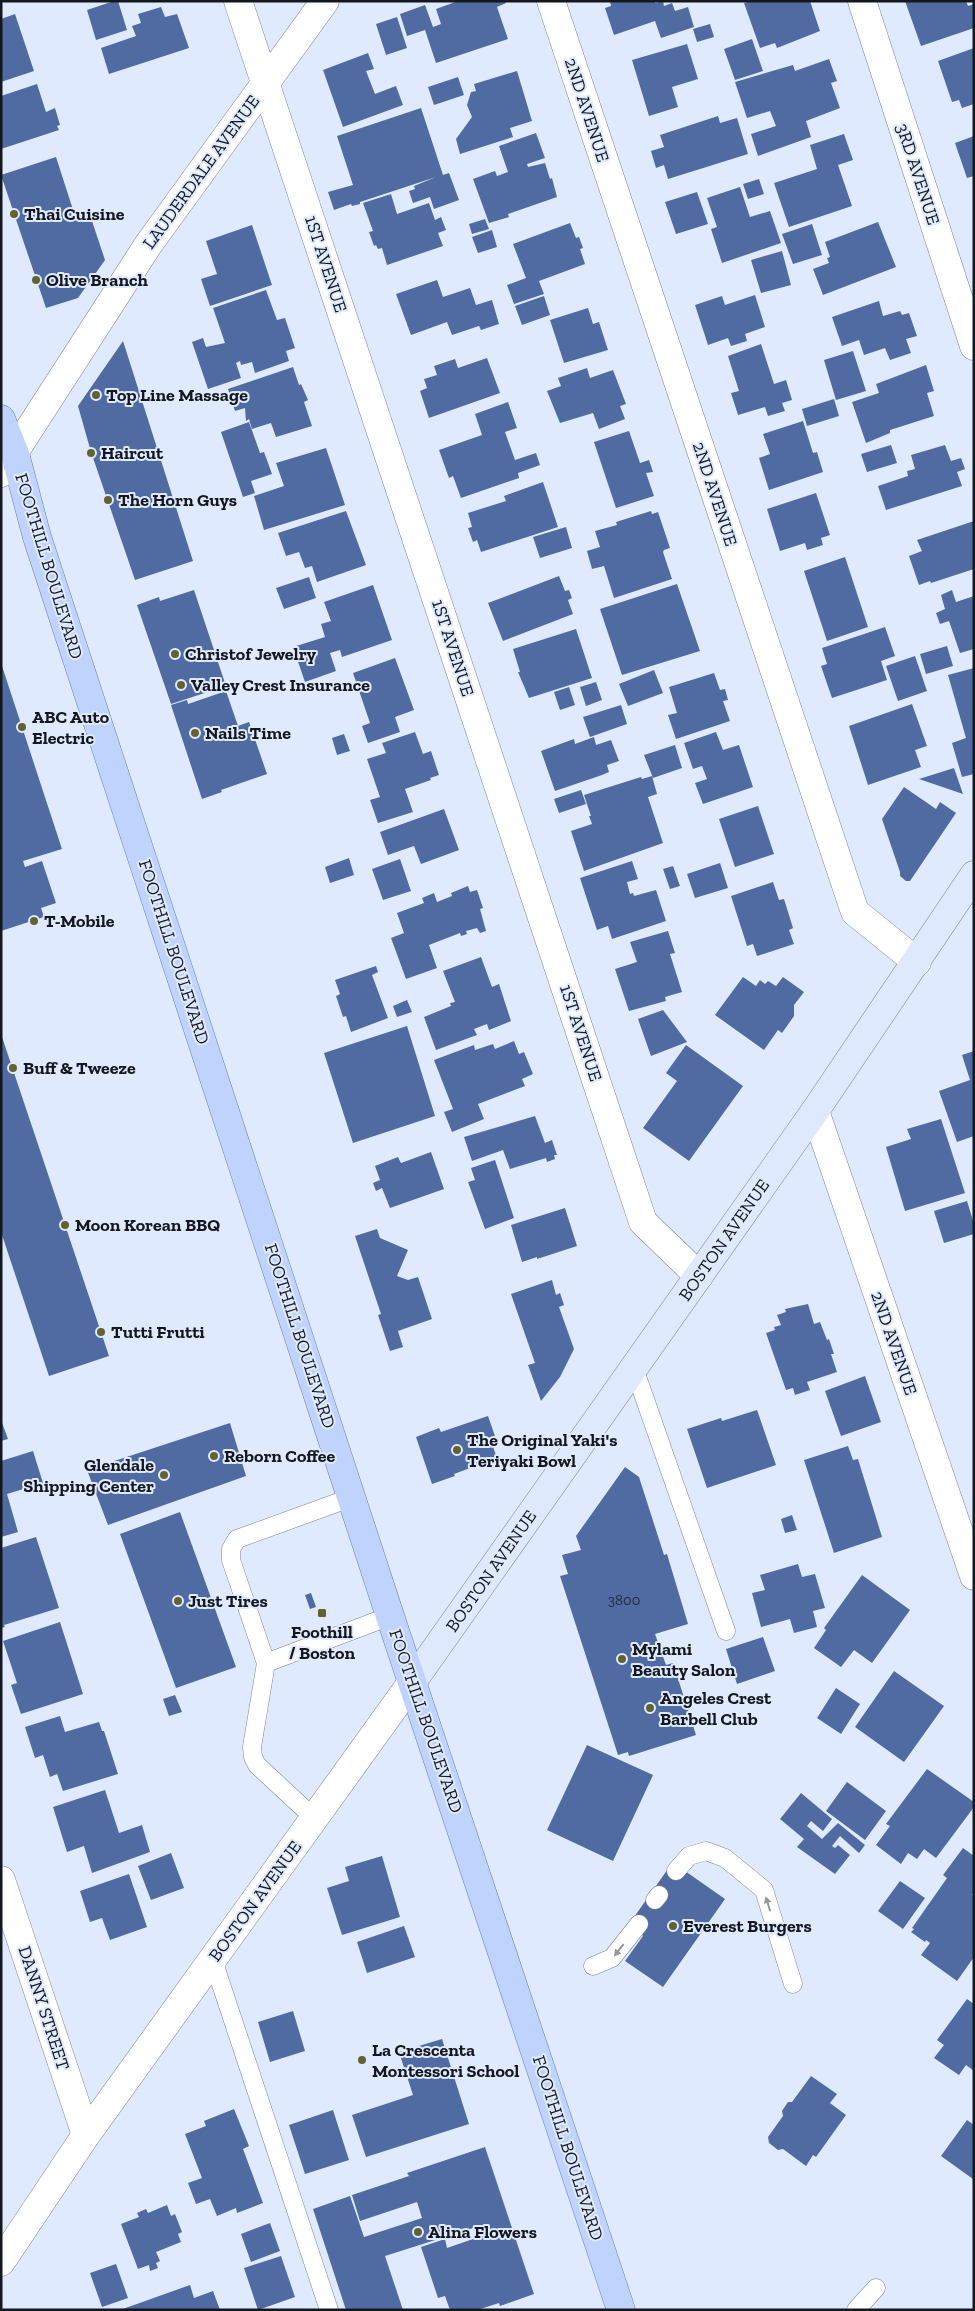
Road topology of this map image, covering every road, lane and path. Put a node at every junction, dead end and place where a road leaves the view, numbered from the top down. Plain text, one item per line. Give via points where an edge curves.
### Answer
1 (238, 1) edge
2 (325, 1) edge
3 (551, 1) edge
4 (862, 1) edge
5 (265, 82) junction
6 (974, 346) edge
7 (1, 419) edge
8 (8, 463) edge
9 (974, 875) edge
10 (917, 962) junction
11 (815, 1111) junction
12 (699, 1276) junction
13 (634, 1368) junction
14 (353, 1497) junction
15 (974, 1576) edge
16 (390, 1616) junction
17 (726, 1631) dead end
18 (266, 1663) junction
19 (413, 1681) junction
20 (314, 1818) junction
21 (676, 1871) dead end
22 (1, 1880) edge
23 (639, 1924) dead end
24 (213, 1960) junction
25 (593, 1966) dead end
26 (793, 1984) dead end
27 (86, 2135) junction
28 (1, 2262) edge
29 (876, 2288) dead end
30 (330, 2310) edge
31 (621, 2310) edge
32 (856, 2310) edge

1 - 5 street, 1ST AVENUE
2 - 5 street, LAUDERDALE AVENUE
3 - 10 street, 2ND AVENUE via 855,912
4 - 6 street, 3RD AVENUE
5 - 8 street, LAUDERDALE AVENUE via 148,244
5 - 12 street, 1ST AVENUE via 643,1222
7 - 8 main road, FOOTHILL BOULEVARD
8 - 14 main road, FOOTHILL BOULEVARD via 37,537
9 - 10 street, BOSTON AVENUE
10 - 11 street, BOSTON AVENUE
11 - 12 street, BOSTON AVENUE
11 - 15 street, 2ND AVENUE
12 - 13 street, BOSTON AVENUE
13 - 17 lane
13 - 19 street, BOSTON AVENUE
14 - 16 main road, FOOTHILL BOULEVARD
14 - 18 lane via 237,1539 231,1549 231,1560
16 - 18 lane
16 - 19 main road, FOOTHILL BOULEVARD
18 - 20 lane via 253,1757 257,1765
19 - 20 street, BOSTON AVENUE
19 - 31 main road, FOOTHILL BOULEVARD
20 - 24 street, BOSTON AVENUE
26 -> 21 lane via 764,1890 725,1858 706,1851 688,1856
22 - 27 street, DANNY STREET
23 -> 25 lane via 612,1958
24 - 27 street, BOSTON AVENUE
24 - 30 lane
27 - 28 street, BOSTON AVENUE
29 - 32 lane

